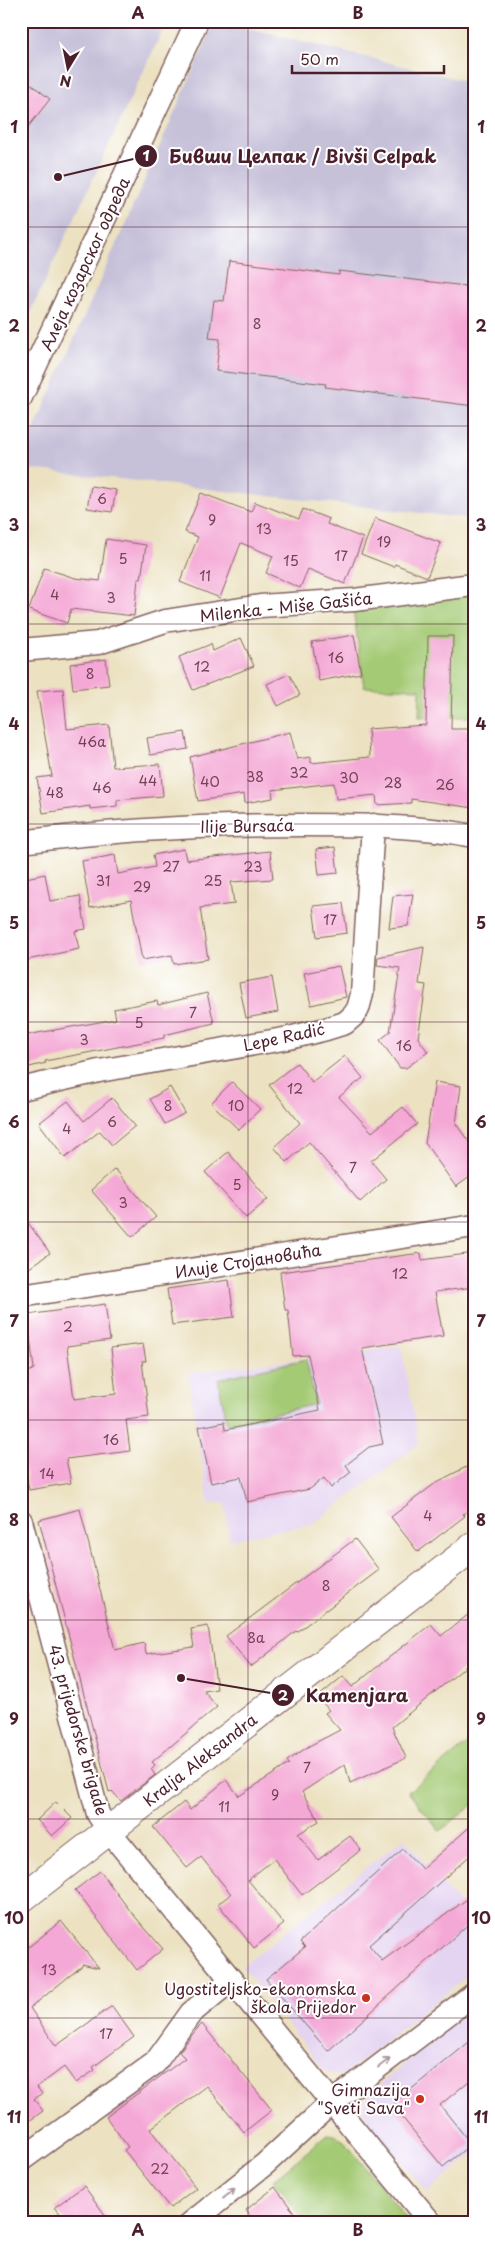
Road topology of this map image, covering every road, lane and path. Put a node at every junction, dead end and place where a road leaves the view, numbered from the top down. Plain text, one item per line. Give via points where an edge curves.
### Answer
1 (197, 21) edge
2 (21, 397) edge
3 (465, 586) dead end
4 (21, 650) edge
5 (374, 825) junction
6 (474, 836) edge
7 (21, 842) edge
8 (21, 1089) edge
9 (474, 1226) edge
10 (21, 1296) edge
11 (21, 1521) edge
12 (474, 1546) edge
13 (109, 1831) junction
14 (21, 1899) edge
15 (231, 1980) junction
16 (474, 1994) edge
17 (332, 2103) junction
18 (21, 2160) edge
19 (191, 2223) edge
20 (431, 2223) edge

1 - 2 street, Алеја козарског одреда
3 - 4 street, Milenka - Miše Gašića via 354,600 260,606 165,621 98,642
5 - 6 street, Ilije Bursaća
5 - 7 street, Ilije Bursaća via 243,825 135,830
5 - 8 street, Lepe Radić via 362,994 358,1010 345,1023 289,1038 99,1071
9 - 10 street, Илије Стојановића
11 - 13 street, 43. prijedorske brigade via 98,1814
12 - 13 main road, Kralja Aleksandra
13 - 14 main road, Kralja Aleksandra
13 - 15 street, 43. prijedorske brigade
15 - 17 street, 43. prijedorske brigade
15 - 18 street via 191,2013 155,2063
17 -> 16 street
19 -> 17 street via 265,2164
17 - 20 street, 43. prijedorske brigade

